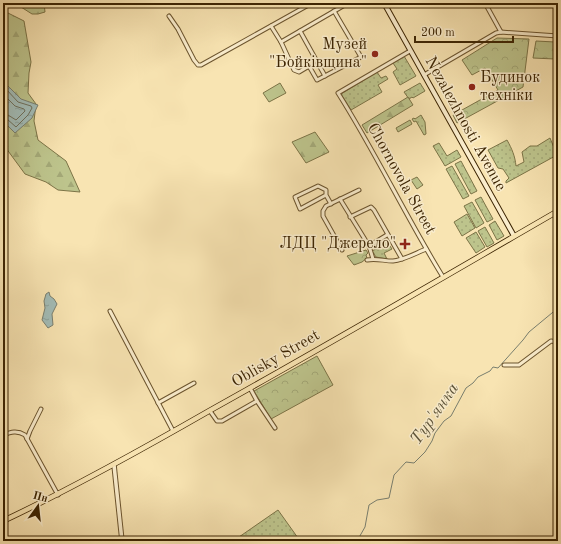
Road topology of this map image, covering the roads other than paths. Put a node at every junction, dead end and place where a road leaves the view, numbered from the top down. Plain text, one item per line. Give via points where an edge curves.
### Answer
1 (312, 3) edge
2 (342, 3) edge
3 (384, 3) edge
4 (485, 3) edge
5 (334, 11) junction
6 (169, 16) dead end
7 (270, 26) junction
8 (300, 31) junction
9 (501, 32) junction
10 (558, 36) edge
11 (281, 42) junction
12 (410, 51) junction
13 (424, 75) junction
14 (325, 76) junction
15 (359, 190) dead end
16 (326, 195) junction
17 (340, 199) junction
18 (332, 204) junction
19 (558, 211) edge
20 (350, 217) junction
21 (387, 236) junction
22 (514, 236) junction
23 (369, 246) junction
24 (426, 249) junction
25 (342, 250) dead end
26 (373, 259) junction
27 (402, 259) junction
28 (367, 260) dead end
29 (443, 277) junction
30 (110, 311) dead end
31 (558, 342) edge
32 (504, 365) dead end
33 (194, 383) dead end
34 (250, 388) junction
35 (257, 401) junction
36 (158, 403) junction
37 (41, 409) dead end
38 (210, 411) junction
39 (275, 428) dead end
40 (173, 432) junction
41 (3, 435) edge
42 (27, 439) junction
43 (114, 465) junction
44 (58, 495) junction
45 (3, 521) edge
46 (122, 541) edge

1 - 7 street
2 - 5 street via 343,6
3 - 12 main road, Nezalezhnosti Avenue
4 - 9 street
5 - 8 street
5 - 14 street via 361,57
6 - 7 street via 198,65
7 - 11 street
8 - 11 street
8 - 14 street
9 - 10 street
9 - 13 street
11 - 14 street via 294,70 298,72 309,66 317,80
12 - 13 main road, Nezalezhnosti Avenue
12 - 24 street, Chornovola Street via 338,93
13 - 22 main road, Nezalezhnosti Avenue
15 - 17 street
16 - 16 street via 300,209 295,197 318,186 326,190
16 - 18 street
17 - 18 street
17 - 20 street
18 - 25 street via 324,209 322,214
19 - 22 main road, Oblisky Street
20 - 21 street via 371,207
20 - 23 street
21 - 23 street
21 - 27 street
22 - 29 main road, Oblisky Street
23 - 26 street
24 - 27 street
24 - 29 street, Chornovola Street
26 - 27 street
26 - 28 street
29 - 34 main road, Oblisky Street
30 - 36 street
31 - 32 street via 551,341 519,365
33 - 36 street
34 - 35 street
34 - 38 main road, Oblisky Street
35 - 38 street via 222,421 218,421
35 - 39 street
36 - 40 street
37 - 42 street
38 - 40 main road, Oblisky Street
40 - 43 main road, Oblisky Street
41 - 42 street via 13,431 21,432
42 - 44 street
43 - 44 main road, Oblisky Street
43 - 46 street
44 - 45 main road, Oblisky Street

